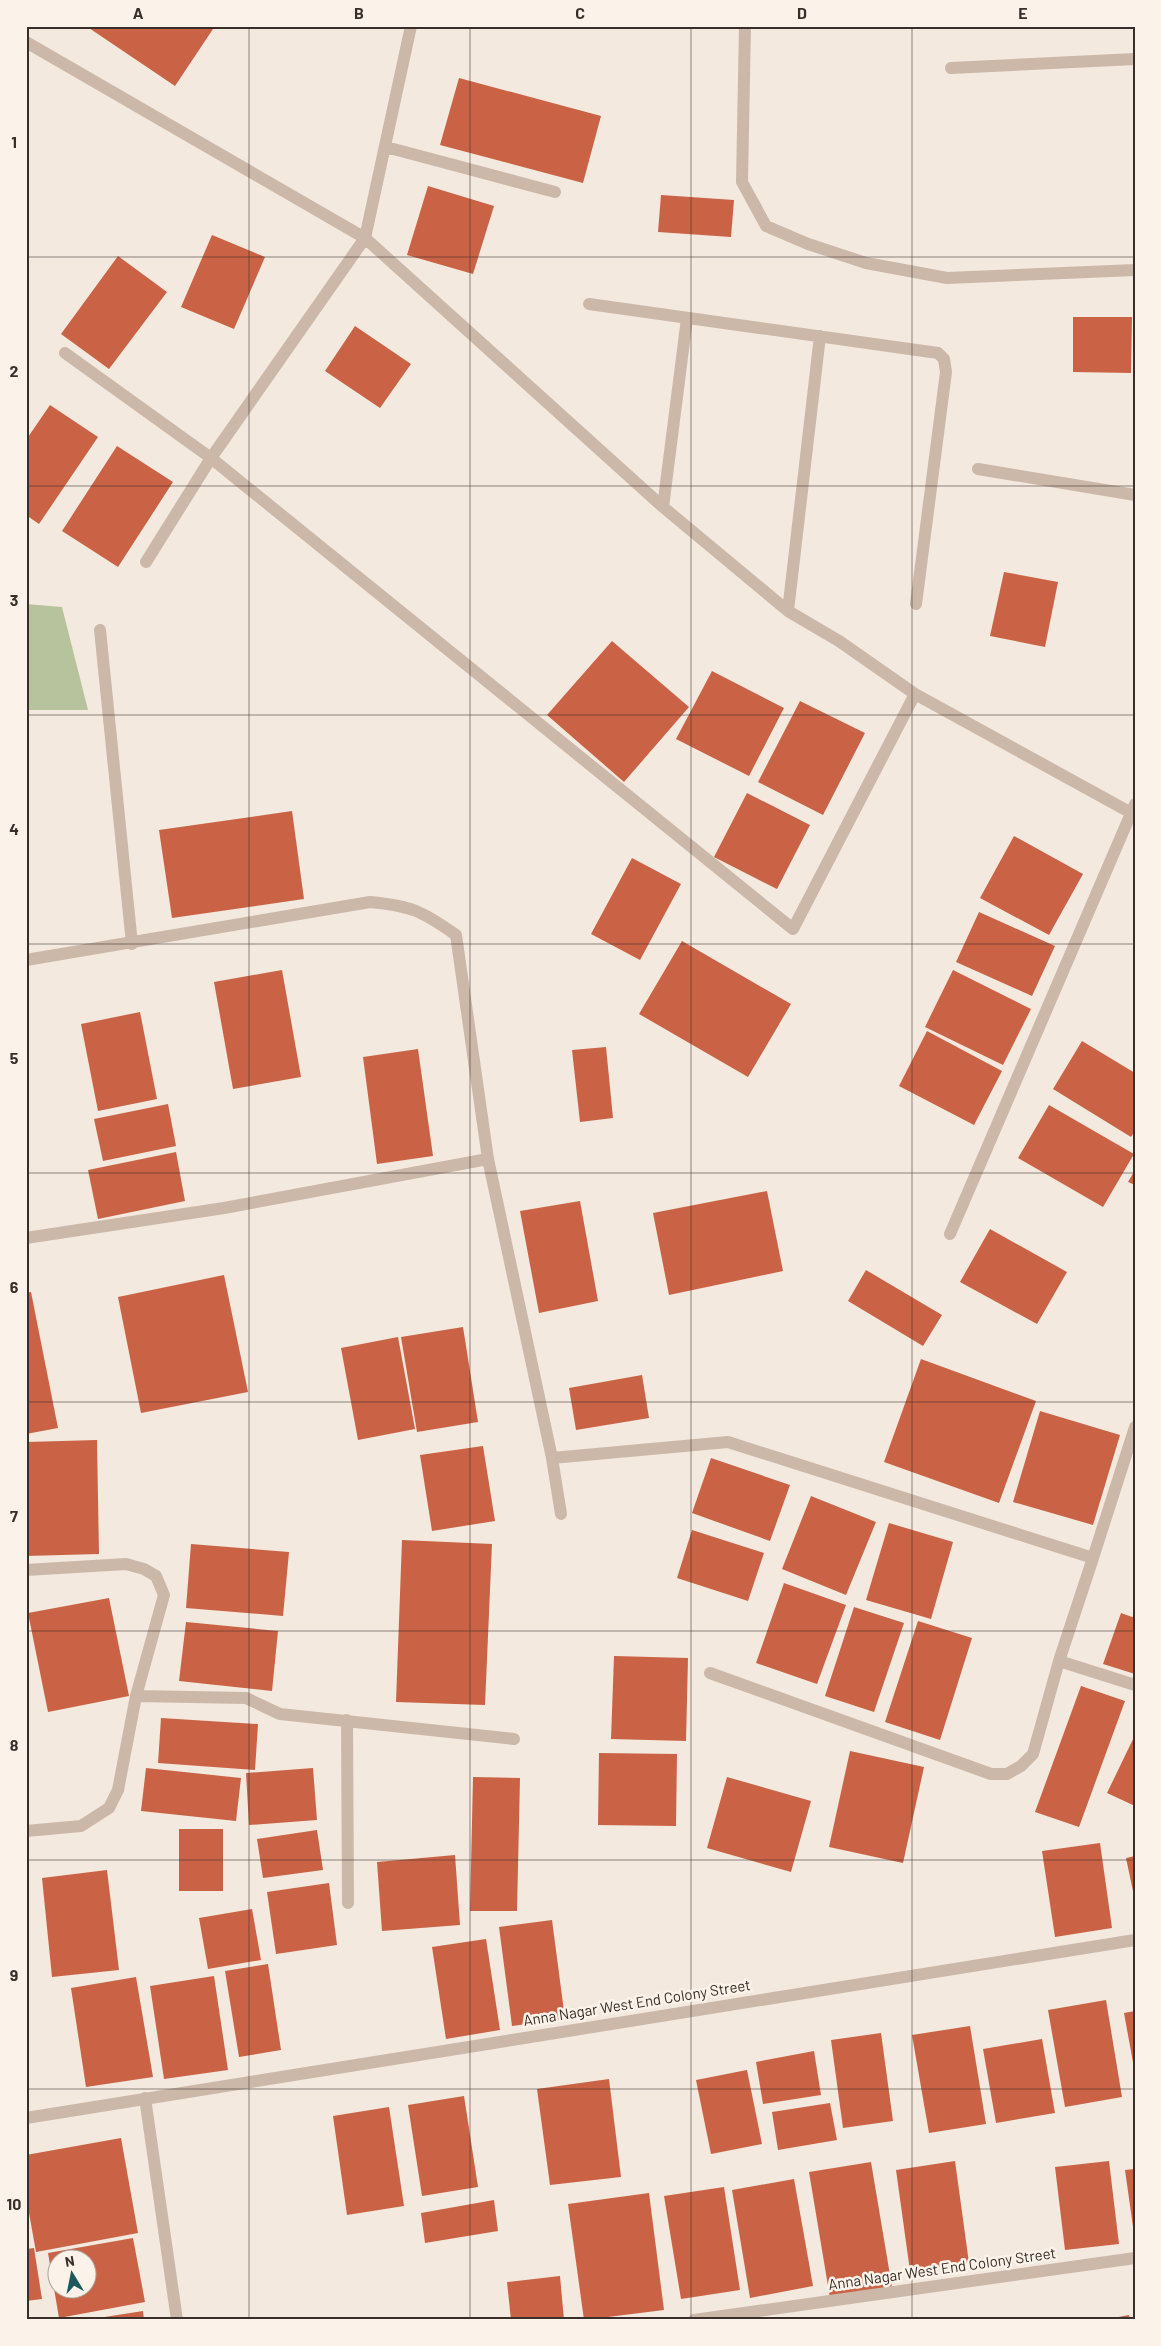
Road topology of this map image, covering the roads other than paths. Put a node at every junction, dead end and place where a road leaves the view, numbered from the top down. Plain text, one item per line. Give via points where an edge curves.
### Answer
1 (411, 26) edge
2 (745, 26) edge
3 (26, 42) edge
4 (1135, 59) edge
5 (951, 68) dead end
6 (386, 147) junction
7 (554, 192) dead end
8 (365, 238) junction
9 (1135, 270) edge
10 (589, 304) dead end
11 (687, 318) junction
12 (820, 336) junction
13 (65, 353) dead end
14 (211, 458) junction
15 (978, 470) dead end
16 (1135, 495) edge
17 (662, 506) junction
18 (146, 562) dead end
19 (916, 604) dead end
20 (788, 611) junction
21 (100, 630) dead end
22 (915, 694) junction
23 (1134, 811) edge
24 (132, 944) junction
25 (26, 960) edge
26 (488, 1159) junction
27 (950, 1234) dead end
28 (26, 1238) edge
29 (1135, 1427) edge
30 (552, 1458) junction
31 (561, 1514) dead end
32 (1093, 1558) junction
33 (26, 1570) edge
34 (1059, 1661) junction
35 (710, 1673) dead end
36 (1135, 1685) edge
37 (136, 1696) junction
38 (347, 1720) junction
39 (514, 1739) dead end
40 (26, 1831) edge
41 (348, 1903) dead end
42 (1135, 1940) edge
43 (145, 2098) junction
44 (26, 2118) edge
45 (1135, 2258) edge
46 (177, 2320) edge
47 (694, 2320) edge

1 - 6 street
2 - 9 street via 742,182 766,226 866,263 946,278
3 - 8 street
4 - 5 street
6 - 7 street
6 - 8 street
8 - 14 street
8 - 17 street
10 - 11 street
11 - 12 street
11 - 17 street
12 - 19 street via 926,350 938,353 944,359 946,372
12 - 20 street
13 - 14 street
14 - 18 street
14 - 22 street via 793,929
15 - 16 street
17 - 20 street
20 - 22 street via 839,641
21 - 24 street
22 - 23 street
23 - 27 street
24 - 25 street
24 - 26 street via 370,902 403,905 427,915 456,935
26 - 28 street via 224,1208
26 - 30 street
29 - 32 street
30 - 31 street
30 - 32 street via 728,1442
32 - 34 street
33 - 37 street via 126,1564 144,1568 156,1576 164,1595
34 - 35 street via 1033,1754 1008,1774 991,1774
34 - 36 street
37 - 38 street via 246,1698 280,1714
37 - 40 street via 118,1790 109,1808 81,1826
38 - 39 street
38 - 41 street
42 - 43 street, Anna Nagar West End Colony Street
43 - 44 street, Anna Nagar West End Colony Street
43 - 46 street
45 - 47 street, Anna Nagar West End Colony Street

